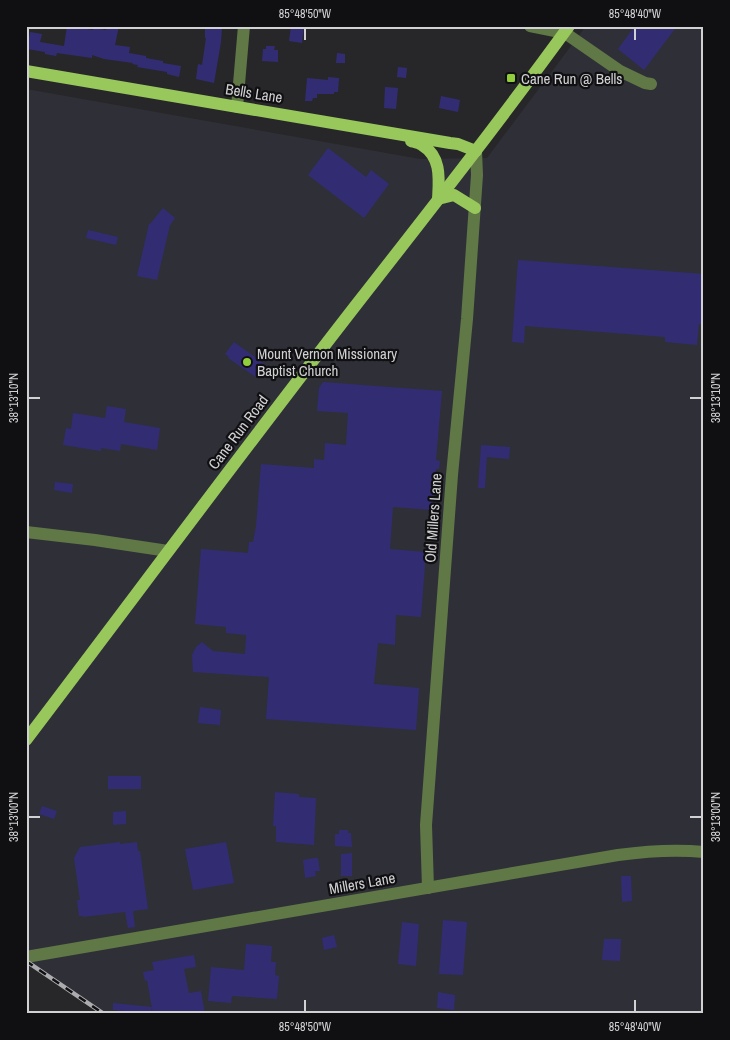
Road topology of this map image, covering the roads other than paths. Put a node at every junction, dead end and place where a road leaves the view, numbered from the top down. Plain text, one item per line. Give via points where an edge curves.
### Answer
1 (244, 26) edge
2 (530, 26) edge
3 (567, 30) edge
4 (26, 71) edge
5 (651, 84) dead end
6 (237, 106) junction
7 (387, 132) junction
8 (476, 151) junction
9 (438, 199) junction
10 (475, 208) junction
11 (26, 532) edge
12 (168, 551) junction
13 (26, 740) edge
14 (704, 852) edge
15 (428, 888) junction
16 (26, 957) edge

1 - 6 street
2 - 3 street
3 - 5 street via 620,70
3 - 8 main road, Cane Run Road
4 - 6 main road, Bells Lane
6 - 7 main road, Bells Lane
7 - 8 main road, Bells Lane via 458,144
7 - 9 main road via 422,145 433,156 439,169
8 - 9 main road, Cane Run Road
8 - 10 street, Old Millers Lane
9 - 10 main road via 454,195
9 - 12 main road, Cane Run Road
10 - 15 street, Old Millers Lane via 427,815
11 - 12 street
12 - 13 main road, Cane Run Road
14 - 15 street, Millers Lane via 644,851
15 - 16 street, Millers Lane

